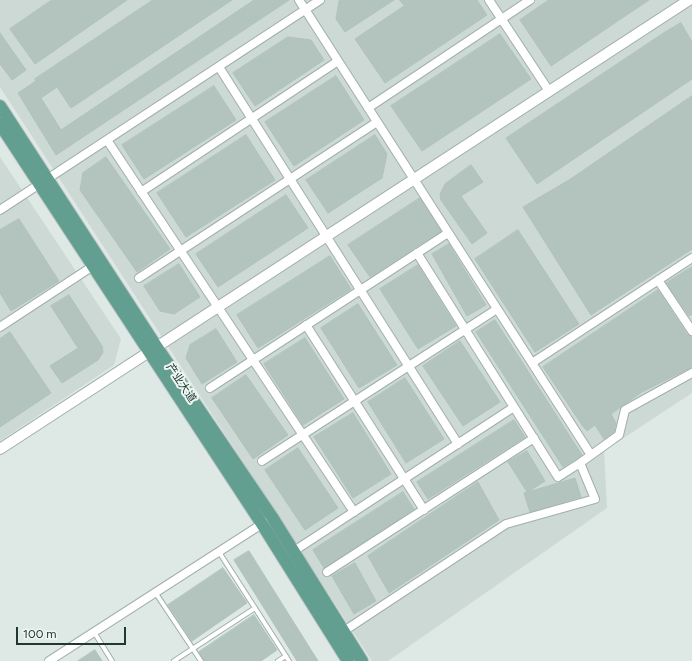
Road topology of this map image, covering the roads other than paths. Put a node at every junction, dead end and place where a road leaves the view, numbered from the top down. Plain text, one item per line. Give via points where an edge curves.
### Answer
1 (299, 0) edge
2 (320, 0) edge
3 (489, 0) edge
4 (530, 0) edge
5 (689, 0) edge
6 (306, 10) junction
7 (502, 19) junction
8 (338, 61) junction
9 (218, 67) junction
10 (549, 90) junction
11 (0, 106) edge
12 (368, 108) junction
13 (252, 119) junction
14 (377, 122) junction
15 (0, 124) edge
16 (107, 140) junction
17 (414, 178) junction
18 (290, 179) junction
19 (44, 181) junction
20 (141, 192) junction
21 (0, 210) edge
22 (448, 233) junction
23 (326, 236) junction
24 (180, 251) junction
25 (417, 253) junction
26 (692, 258) edge
27 (93, 266) junction
28 (139, 278) dead end
29 (658, 280) junction
30 (360, 290) junction
31 (217, 306) junction
32 (497, 308) junction
33 (306, 325) junction
34 (0, 327) edge
35 (465, 329) junction
36 (692, 331) edge
37 (152, 349) junction
38 (253, 360) junction
39 (532, 363) junction
40 (408, 366) junction
41 (692, 373) edge
42 (210, 388) dead end
43 (354, 401) junction
44 (514, 407) junction
45 (302, 435) junction
46 (534, 438) junction
47 (458, 444) junction
48 (0, 449) edge
49 (591, 455) junction
50 (262, 461) dead end
51 (580, 463) junction
52 (404, 479) junction
53 (424, 510) junction
54 (354, 512) junction
55 (267, 520) junction
56 (294, 551) junction
57 (218, 552) junction
58 (327, 572) dead end
59 (156, 592) junction
60 (255, 608) junction
61 (344, 631) junction
62 (94, 632) junction
63 (193, 649) junction
64 (286, 656) junction
65 (49, 661) edge
66 (112, 661) edge
67 (174, 661) edge
68 (202, 661) edge
69 (278, 661) edge
70 (289, 661) edge
71 (348, 661) edge
72 (362, 661) edge

1 - 6 street
2 - 6 street
3 - 7 street
4 - 7 street
5 - 10 street
6 - 8 street
6 - 9 street
7 - 10 street
7 - 12 street
8 - 12 street
8 - 13 street
9 - 13 street
9 - 16 street
10 - 17 street
11 - 19 main road, 产业大道
12 - 14 street
13 - 18 street
13 - 20 street
14 - 17 street
14 - 18 street
15 - 19 main road, 产业大道
16 - 19 street
16 - 20 street
17 - 22 street
17 - 23 street
18 - 23 street
18 - 24 street
19 - 21 street
19 - 27 main road, 产业大道
19 - 37 main road, 产业大道
20 - 24 street
22 - 25 street
22 - 32 street
23 - 30 street
23 - 31 street
24 - 28 street
24 - 31 street
25 - 30 street
25 - 35 street
26 - 29 street
27 - 34 street
27 - 37 main road, 产业大道
29 - 36 street
29 - 39 street
30 - 33 street
30 - 40 street
31 - 37 street
31 - 38 street
32 - 35 street
32 - 39 street
33 - 38 street
33 - 43 street
35 - 40 street
35 - 44 street
37 - 48 street
37 - 55 main road, 产业大道
38 - 42 street
38 - 45 street
39 - 49 street
40 - 43 street
40 - 47 street
41 - 49 street via 625,410 618,435
43 - 45 street
43 - 52 street
44 - 46 street
44 - 47 street
45 - 50 street
45 - 54 street
46 - 51 street via 558,477
46 - 53 street
47 - 52 street
49 - 51 street
51 - 61 street via 595,499 506,524
52 - 53 street
52 - 54 street
53 - 58 street
54 - 56 street
55 - 56 main road, 产业大道
55 - 57 street
55 - 71 main road, 产业大道
56 - 61 main road, 产业大道
57 - 59 street
57 - 60 lane
59 - 62 street
59 - 63 lane
60 - 63 lane
60 - 64 lane
61 - 72 main road, 产业大道
62 - 65 street
62 - 66 lane
63 - 67 lane
63 - 68 lane
64 - 69 lane
64 - 70 lane

